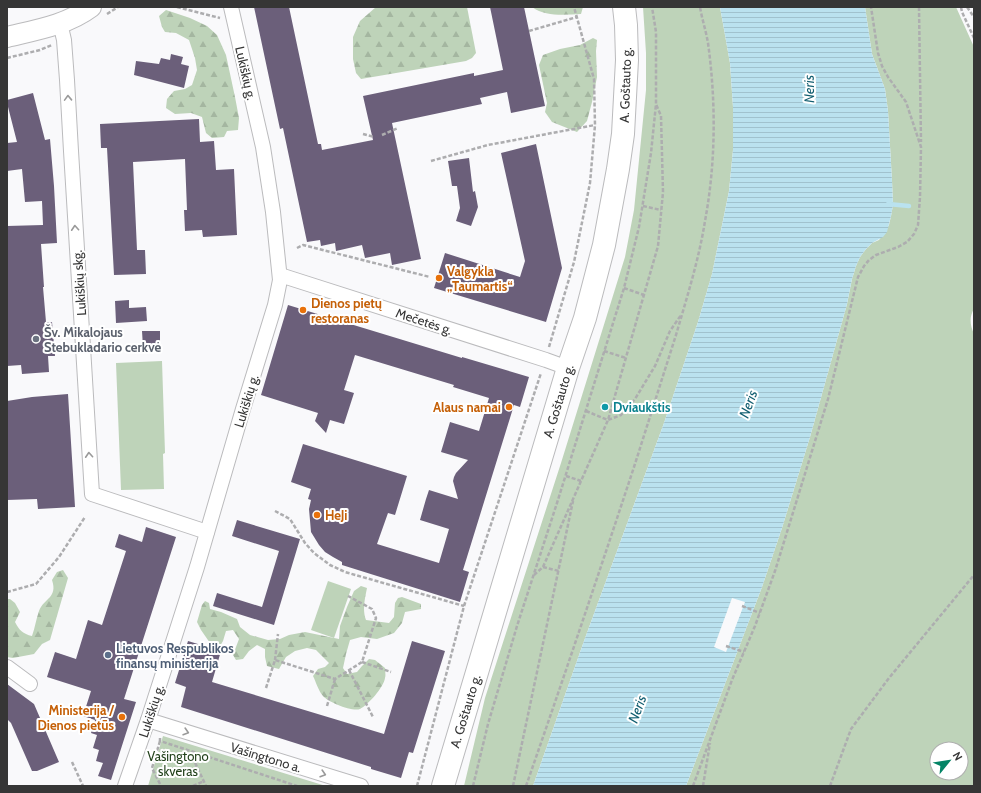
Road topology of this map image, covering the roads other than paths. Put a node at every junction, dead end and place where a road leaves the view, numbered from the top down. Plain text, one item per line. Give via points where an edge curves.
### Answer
1 (91, 7) edge
2 (231, 7) edge
3 (624, 7) edge
4 (60, 23) junction
5 (7, 37) edge
6 (280, 275) junction
7 (568, 368) junction
8 (207, 532) junction
9 (7, 666) edge
10 (30, 684) dead end
11 (148, 720) junction
12 (125, 786) edge
13 (361, 786) edge
14 (443, 786) edge

1 - 4 main road
2 - 6 street, Lukiškių g. via 263,147
3 - 7 main road, A. Goštauto g. via 627,60 623,134 618,169 604,245 585,318
4 - 5 main road
8 -> 4 street, Lukiškių skg. via 92,494 70,151 68,80
6 - 7 street, Mečetės g.
6 - 8 street, Lukiškių g. via 275,305
7 - 14 main road, A. Goštauto g.
8 - 11 street, Lukiškių g.
9 - 10 street
11 - 12 street, Lukiškių g.
11 -> 13 street, Vašingtono a.

